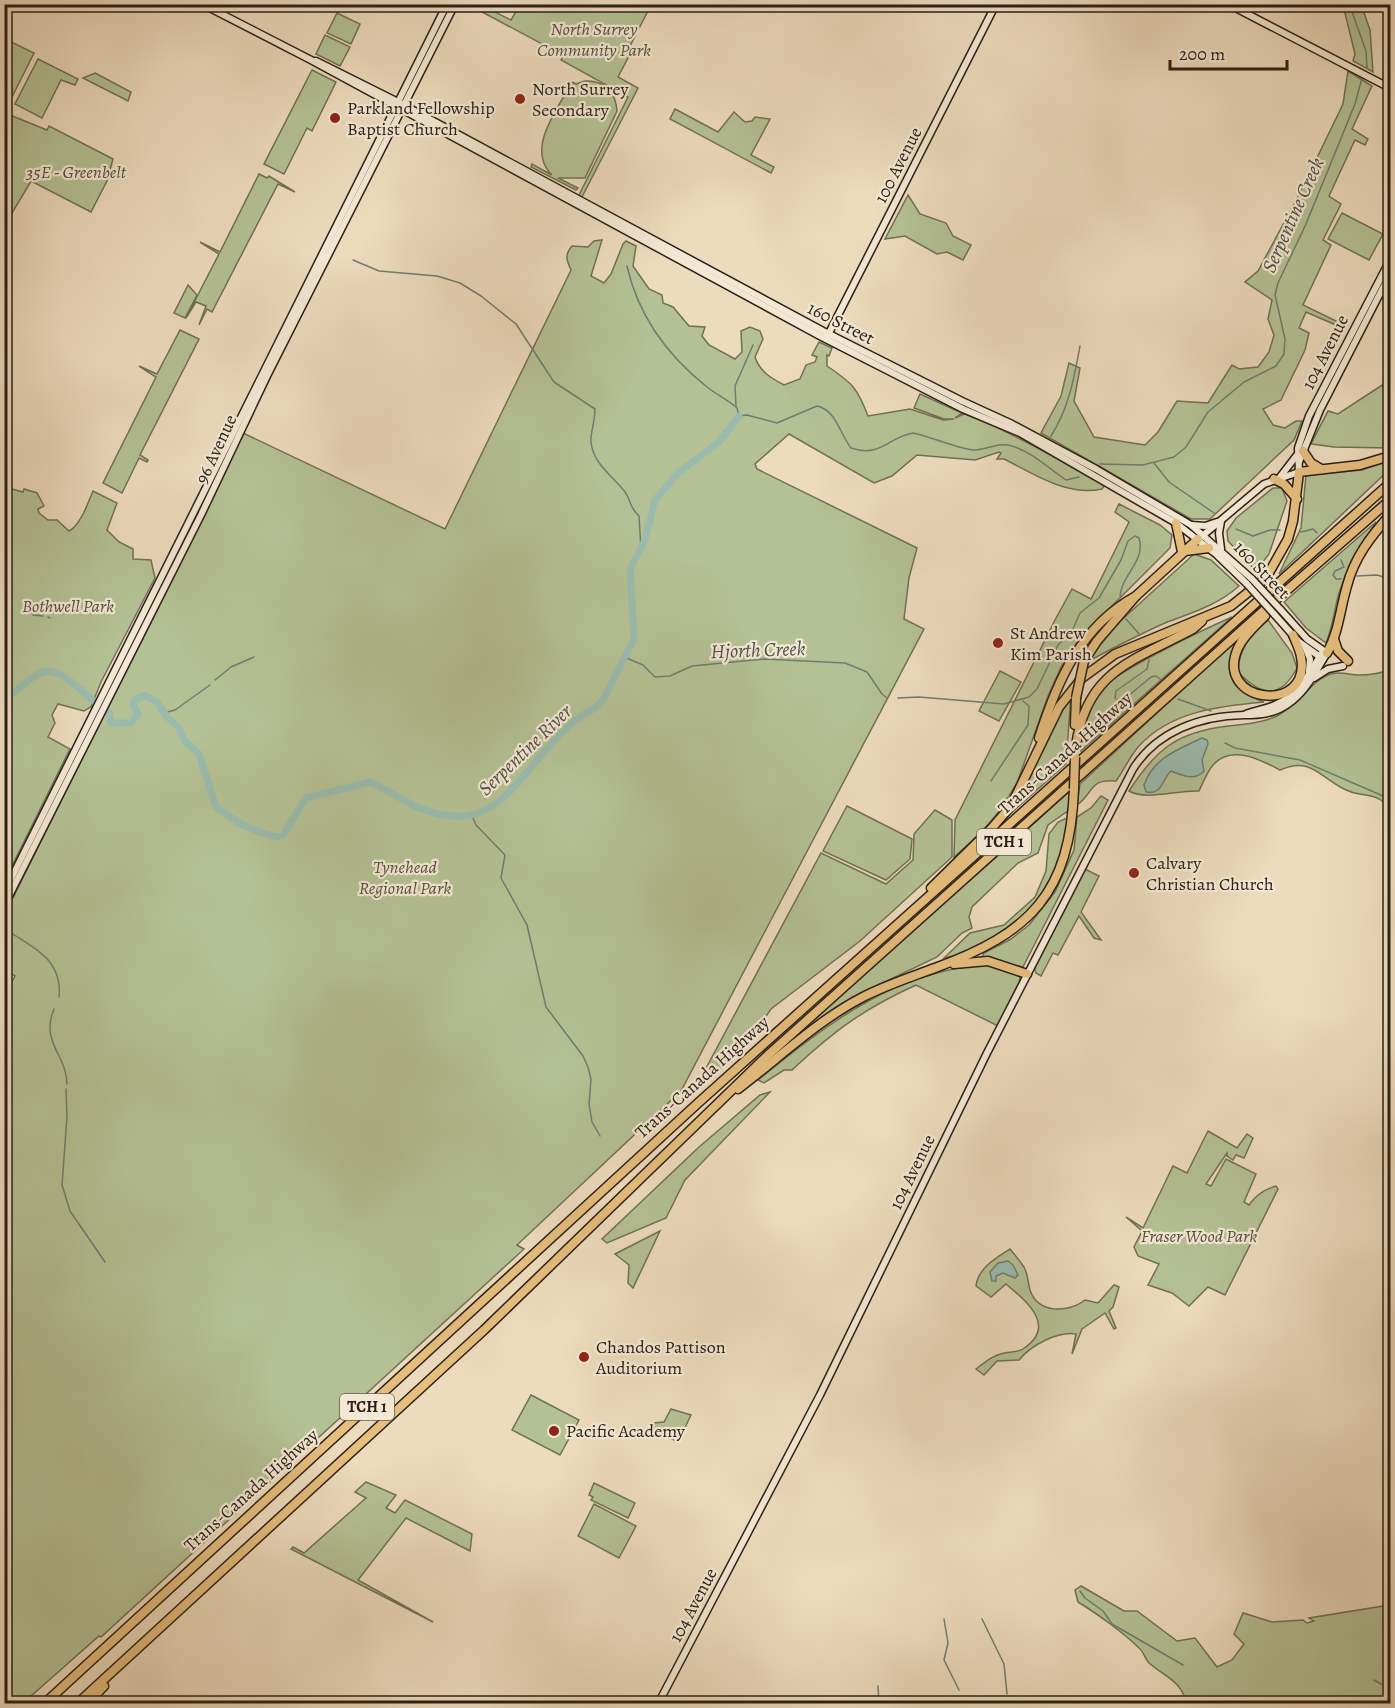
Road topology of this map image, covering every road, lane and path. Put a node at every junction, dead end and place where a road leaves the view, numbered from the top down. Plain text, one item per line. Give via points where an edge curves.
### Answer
1 (202, 4) edge
2 (447, 4) edge
3 (454, 4) edge
4 (996, 4) edge
5 (1228, 4) edge
6 (1390, 88) edge
7 (400, 106) junction
8 (1390, 260) edge
9 (316, 266) junction
10 (1390, 274) edge
11 (317, 276) junction
12 (827, 336) junction
13 (1390, 456) edge
14 (1300, 460) junction
15 (1321, 469) junction
16 (1277, 478) junction
17 (1390, 483) edge
18 (1296, 499) junction
19 (1390, 500) edge
20 (1390, 515) edge
21 (1221, 520) junction
22 (1176, 523) junction
23 (1191, 525) junction
24 (186, 532) junction
25 (1201, 537) junction
26 (187, 543) junction
27 (1209, 548) junction
28 (1221, 549) junction
29 (1182, 552) junction
30 (1306, 576) junction
31 (1250, 581) junction
32 (1136, 596) junction
33 (1277, 611) junction
34 (1202, 621) junction
35 (1293, 635) junction
36 (1334, 639) junction
37 (1304, 646) junction
38 (1323, 655) junction
39 (1345, 663) joint
40 (1310, 678) junction
41 (105, 699) junction
42 (97, 714) junction
43 (1076, 746) junction
44 (1030, 768) junction
45 (4, 893) edge
46 (4, 906) edge
47 (872, 946) junction
48 (936, 968) junction
49 (1027, 974) junction
50 (706, 1113) junction
51 (159, 1629) junction
52 (92, 1659) junction
53 (35, 1704) edge
54 (44, 1704) edge
55 (77, 1704) edge
56 (87, 1704) edge
57 (658, 1704) edge

1 - 7 main road, 160 Street
2 - 7 main road, 96 Avenue
3 - 7 main road, 96 Avenue
4 - 12 main road, 100 Avenue
5 - 6 main road
7 - 9 main road, 96 Avenue
7 - 11 main road, 96 Avenue
7 - 12 main road, 160 Street
8 - 14 main road, 104 Avenue via 1309,416
9 - 11 main road
9 - 24 main road, 96 Avenue
10 - 14 main road, 104 Avenue via 1320,410
11 - 26 main road, 96 Avenue
12 - 22 main road, 160 Street via 963,409 1014,430
12 - 23 main road, 160 Street via 1027,431
13 - 15 highway via 1360,465
14 - 15 highway
14 - 15 highway
14 - 16 main road
14 - 16 main road
14 - 18 highway
16 - 18 highway
16 - 21 main road via 1255,490
17 - 47 highway, Trans-Canada Highway / TCH 1
18 - 34 highway via 1288,538 1266,578 1231,606
19 - 30 highway, Trans-Canada Highway / TCH 1
20 - 36 highway via 1353,566
21 - 23 main road via 1205,526
21 - 25 main road
21 - 28 main road
22 - 25 main road, 160 Street
22 - 29 highway
23 - 25 main road, 160 Street
24 - 26 main road
24 - 41 main road, 96 Avenue
25 - 27 main road, 160 Street
25 - 28 main road, 160 Street
25 - 29 highway
26 - 41 main road, 96 Avenue
27 - 29 highway
27 - 31 main road, 160 Street
28 - 31 main road, 160 Street
29 - 32 highway
30 - 35 highway via 1240,644 1235,668 1245,688 1271,697 1294,684 1302,662
30 - 50 highway, Trans-Canada Highway / TCH 1
31 - 33 main road, 160 Street, bridge
32 - 43 highway, bridge via 1084,661 1076,698
32 - 44 highway via 1124,602 1073,653 1057,684
33 - 35 main road, 160 Street
33 - 38 main road, 160 Street
34 - 43 highway via 1100,683 1085,704
34 - 44 highway via 1137,644 1096,665 1059,707
35 - 37 main road, 160 Street
36 - 38 highway
36 - 39 highway
37 - 38 main road, 160 Street
37 - 40 main road via 1310,661
38 - 40 main road, 104 Avenue
39 - 40 main road
40 - 49 main road, 104 Avenue via 1284,700 1244,715 1183,727 1163,737 1139,759
41 - 42 main road, 96 Avenue
42 - 45 main road, 96 Avenue
42 - 46 main road, 96 Avenue
43 - 48 highway, bridge via 1069,845 1049,891 1031,914 997,940
44 - 47 highway via 1017,797 991,829
47 - 52 highway, Trans-Canada Highway / TCH 1
48 - 49 highway via 988,961
48 - 50 highway via 861,998
49 - 57 main road, 104 Avenue via 816,1401
50 - 51 highway, Trans-Canada Highway / TCH 1 via 476,1338
51 - 55 highway, Trans-Canada Highway / TCH 1
51 - 56 highway
52 - 53 highway
52 - 54 highway, Trans-Canada Highway / TCH 1

